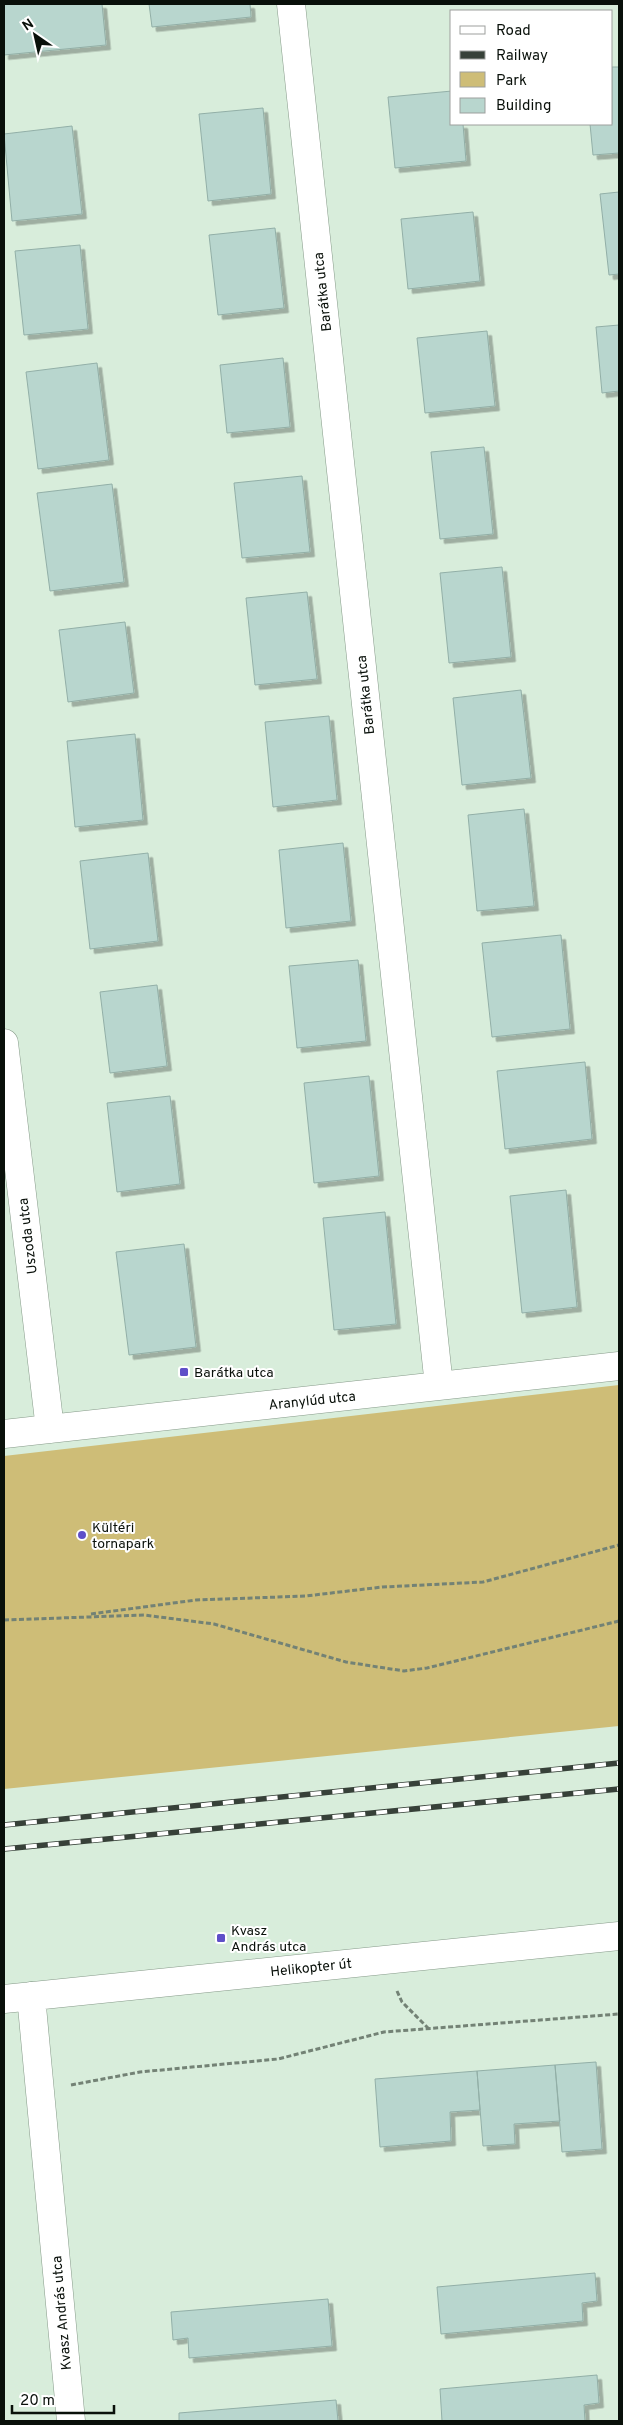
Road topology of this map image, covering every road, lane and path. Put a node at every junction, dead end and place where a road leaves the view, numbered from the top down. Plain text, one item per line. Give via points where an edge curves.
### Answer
1 (290, 4) edge
2 (4, 1043) edge
3 (7, 1097) edge
4 (619, 1366) edge
5 (440, 1386) junction
6 (50, 1429) junction
7 (4, 1434) edge
8 (619, 1545) edge
9 (76, 1616) junction
10 (4, 1620) edge
11 (619, 1621) edge
12 (619, 1936) edge
13 (387, 1960) junction
14 (31, 1996) junction
15 (4, 1999) edge
16 (619, 2014) edge
17 (429, 2028) junction
18 (40, 2090) junction
19 (71, 2421) edge

1 - 5 street, Barátka utca
2 - 3 street, Uszoda utca
3 - 6 street, Uszoda utca
4 - 5 street, Aranylúd utca
5 - 6 street, Aranylúd utca
6 - 7 street, Aranylúd utca
8 - 9 path via 483,1582 382,1587 306,1596 196,1600
9 - 10 path
9 - 11 path via 144,1614 214,1624 346,1662 404,1671
12 - 13 street, Helikopter út
13 - 14 street, Helikopter út
13 - 17 path via 402,2002
14 - 15 street, Helikopter út
14 - 18 street, Kvasz András utca
16 - 17 path
17 - 18 path via 384,2032 278,2059 140,2072
18 - 19 street, Kvasz András utca

